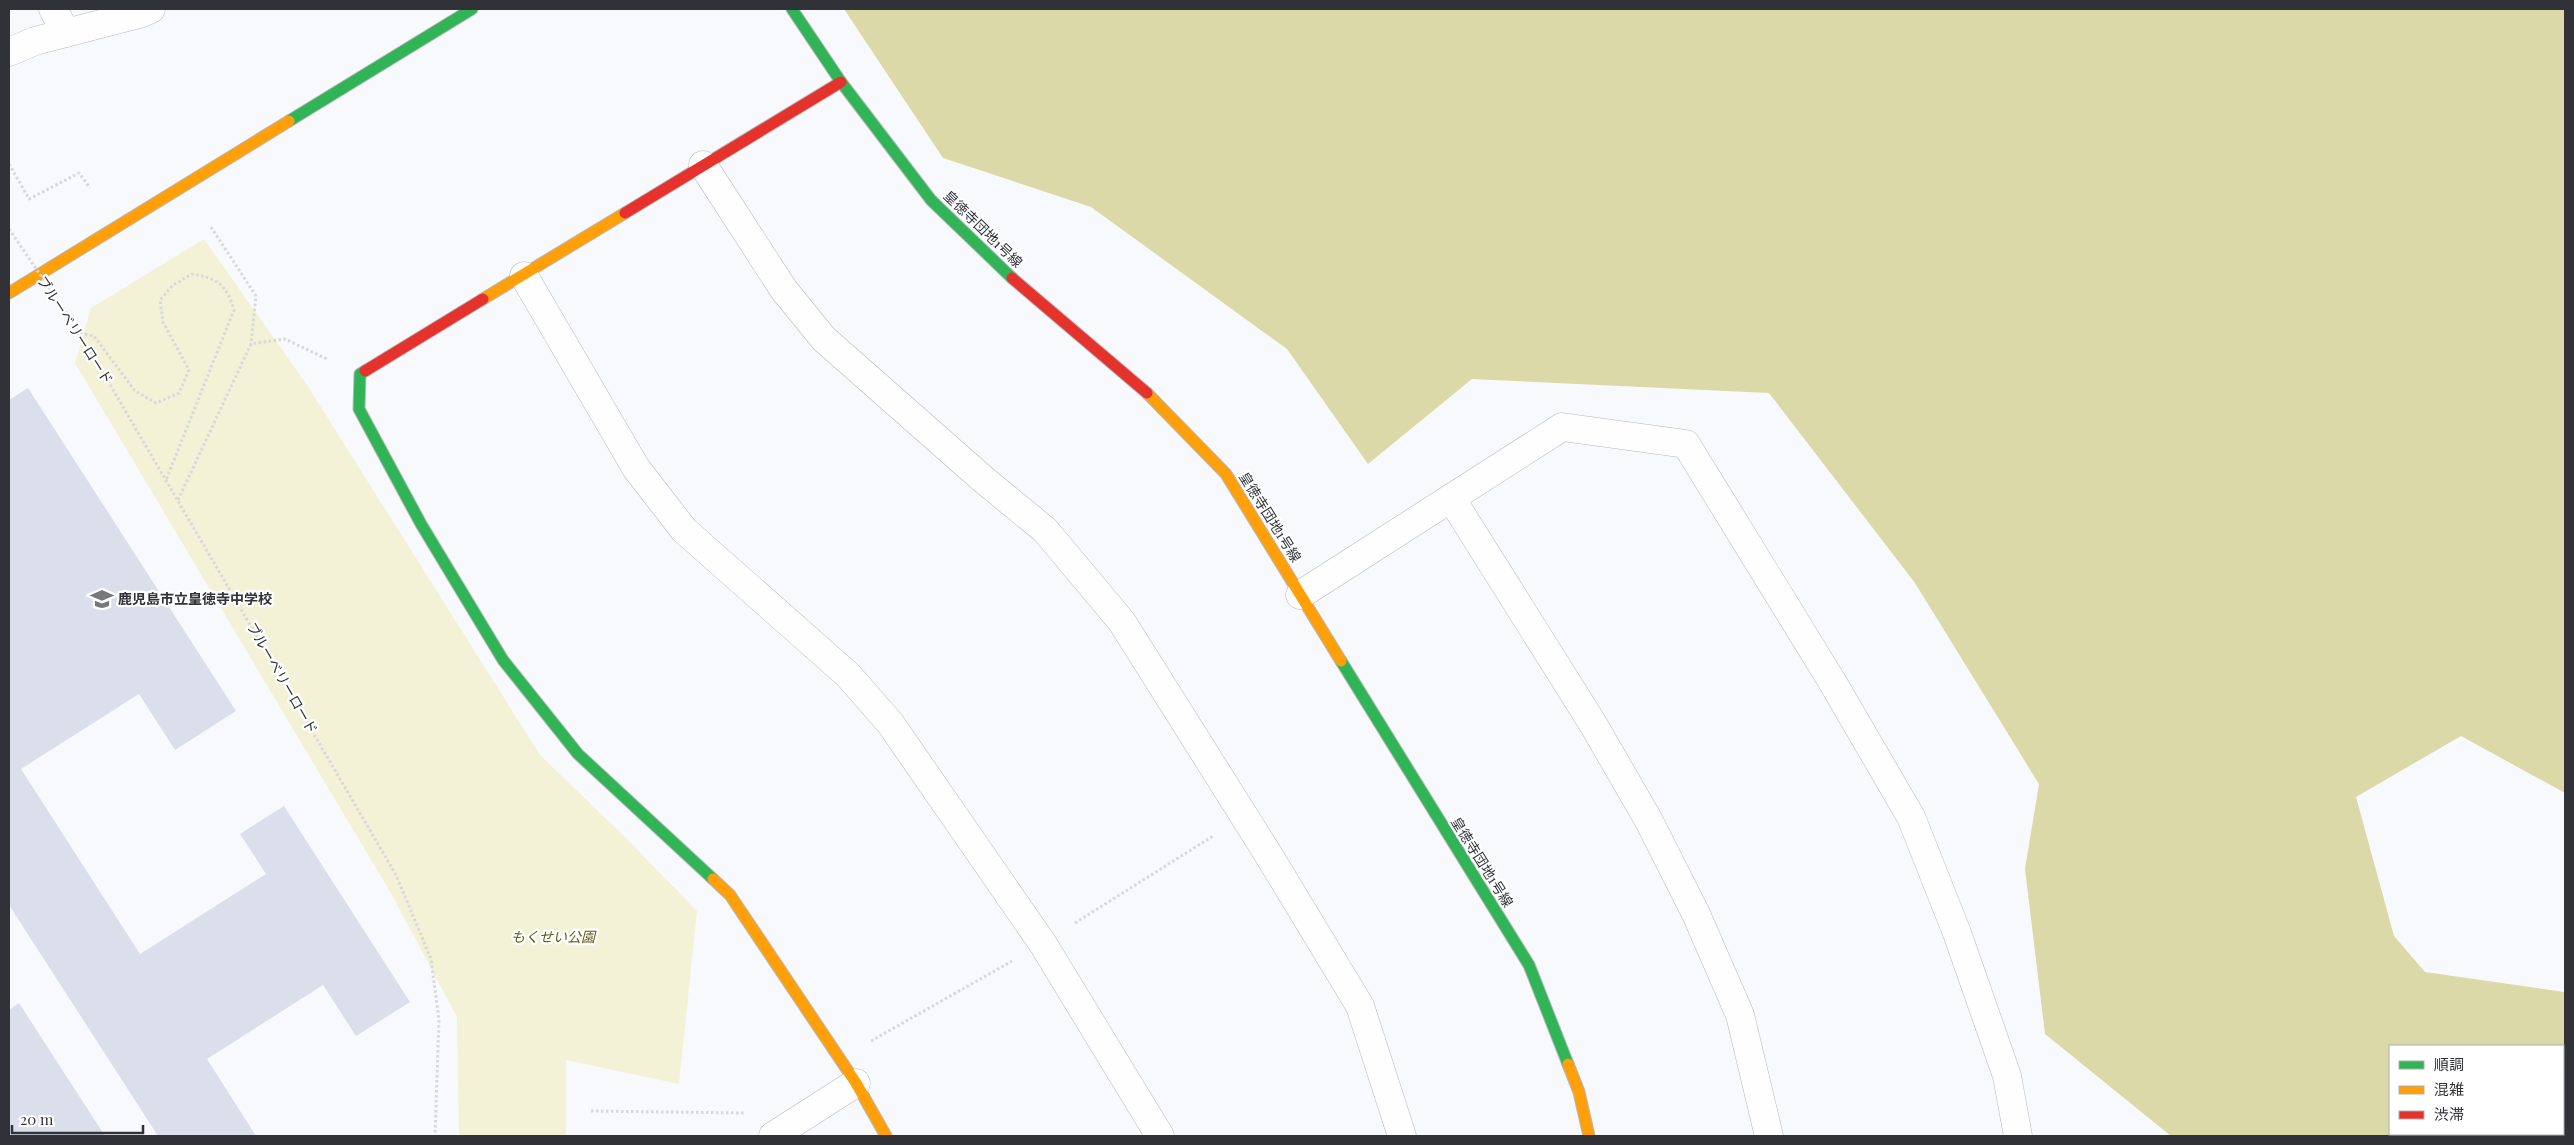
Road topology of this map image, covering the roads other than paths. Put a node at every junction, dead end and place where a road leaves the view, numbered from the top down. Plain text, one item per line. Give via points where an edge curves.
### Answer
1 (53, 9) edge
2 (151, 9) edge
3 (472, 9) edge
4 (792, 9) edge
5 (66, 33) junction
6 (9, 52) edge
7 (841, 82) junction
8 (703, 165) junction
9 (524, 276) junction
10 (9, 293) edge
11 (1451, 498) junction
12 (1300, 595) junction
13 (856, 1083) junction
14 (773, 1136) edge
15 (886, 1136) edge
16 (1160, 1136) edge
17 (1402, 1136) edge
18 (1589, 1136) edge
19 (1769, 1136) edge
20 (2018, 1136) edge

1 - 5 street
2 - 5 street
3 - 10 street
4 - 7 street, 皇徳寺団地1号線
5 - 6 street
7 - 8 street
7 - 12 street, 皇徳寺団地1号線 via 931,200 958,228 1023,288 1144,390 1226,474
8 - 9 street
8 - 17 street via 784,290 824,339 1045,530 1122,622 1360,1006
9 - 13 street via 360,374 359,409 421,524 503,660 578,754 730,895
9 - 16 street via 636,468 684,530 854,682 890,723 1043,944
11 - 12 street
11 - 19 street via 1593,724 1649,821 1696,914 1740,1015
11 - 20 street via 1562,428 1686,444 1833,683 1911,818 1957,933 2007,1076
12 - 18 street, 皇徳寺団地1号線 via 1529,965 1579,1092
13 - 14 street
13 - 15 street

